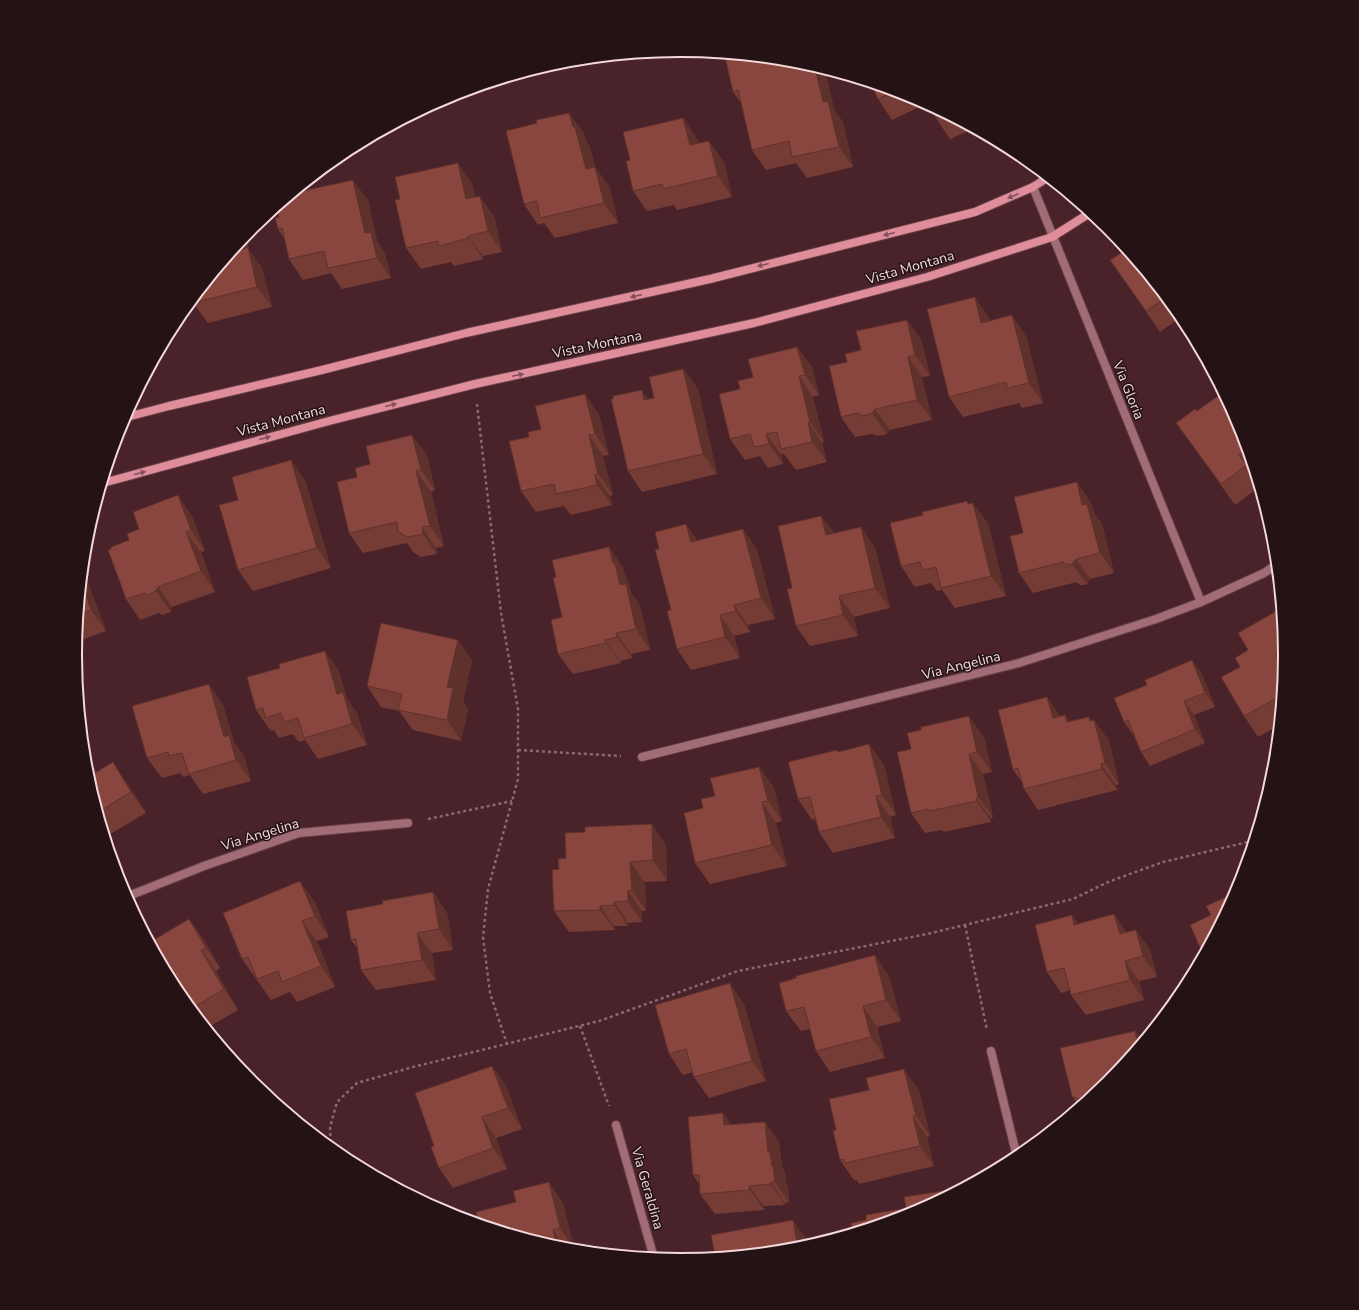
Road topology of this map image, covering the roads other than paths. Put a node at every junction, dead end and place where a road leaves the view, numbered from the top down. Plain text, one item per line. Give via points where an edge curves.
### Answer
1 (1043, 180) edge
2 (1033, 187) junction
3 (1085, 216) edge
4 (1052, 237) junction
5 (132, 416) edge
6 (108, 481) edge
7 (1271, 569) edge
8 (1201, 602) junction
9 (642, 757) road end
10 (408, 823) road end
11 (132, 895) edge
12 (991, 1051) road end
13 (616, 1125) road end
14 (1015, 1150) edge
15 (652, 1252) edge

1 - 2 street
2 - 4 street, Via Gloria
2 -> 5 street via 975,212 710,279 466,333
3 - 4 street, Vista Montana
6 -> 4 street, Vista Montana via 330,420 475,384 754,323 927,277
4 - 8 street, Via Gloria
7 - 8 street, Via Angelina
8 - 9 street, Via Angelina via 1020,664
10 - 11 street, Via Angelina via 299,833
12 - 14 street
13 - 15 street, Via Geraldina

